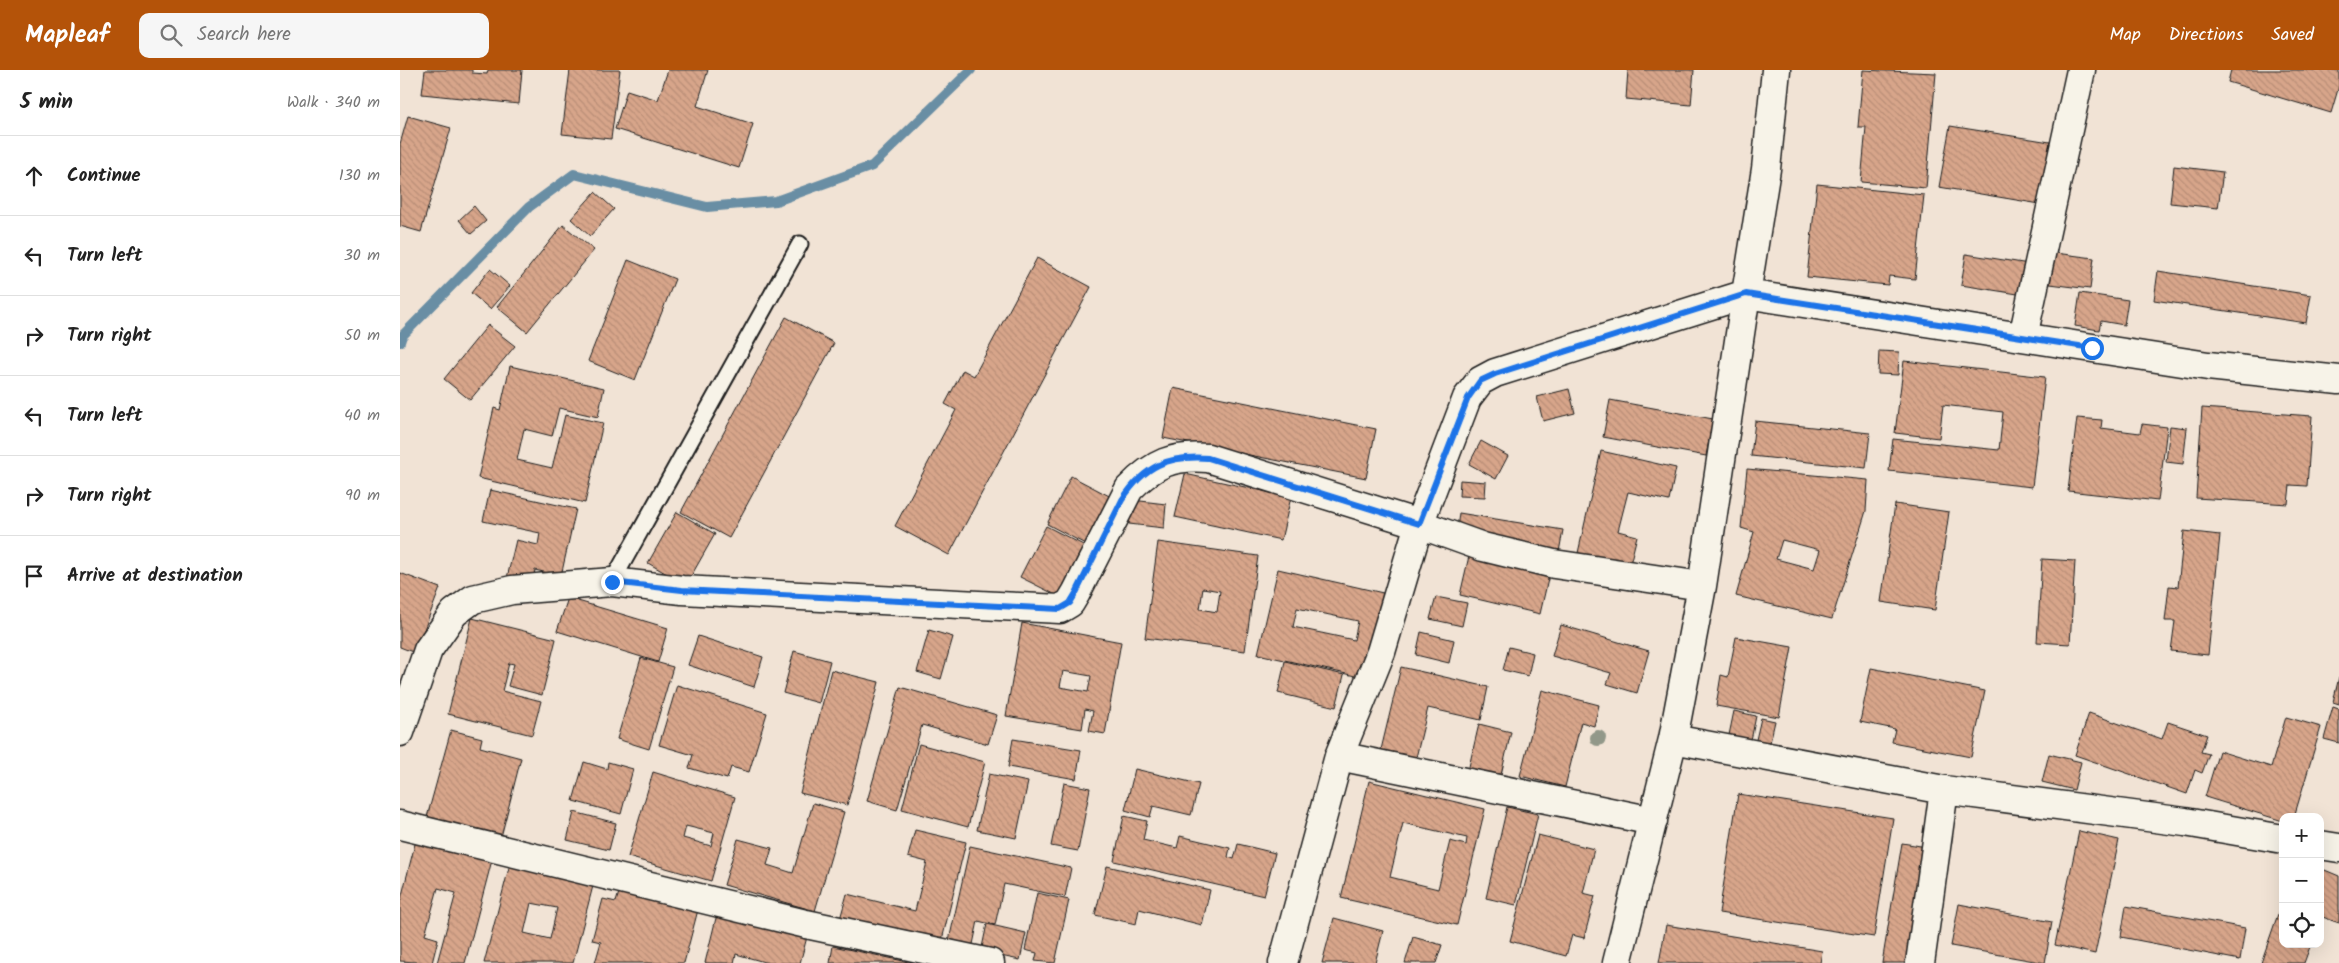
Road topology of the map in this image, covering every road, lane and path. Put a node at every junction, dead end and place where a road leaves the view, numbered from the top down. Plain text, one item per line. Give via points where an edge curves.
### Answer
1 (1776, 70) edge
2 (2081, 70) edge
3 (800, 244) dead end
4 (1746, 294) junction
5 (2023, 337) junction
6 (2339, 380) edge
7 (1419, 524) junction
8 (612, 582) junction
9 (1702, 586) junction
10 (400, 732) edge
11 (1673, 739) junction
12 (1339, 756) junction
13 (1944, 790) junction
14 (1653, 821) junction
15 (400, 825) edge
16 (2279, 838) edge
17 (2324, 846) edge
18 (2339, 848) edge
19 (990, 963) edge
20 (1283, 963) edge
21 (1616, 963) edge
22 (1920, 963) edge

1 - 4 street via 1766,169
2 - 5 street
3 - 8 lane
4 - 5 street
4 - 7 street via 1480,381 1468,398
4 - 9 street
5 - 6 street via 2208,366
7 - 8 street via 1208,458 1186,456 1164,462 1142,475 1129,488 1073,598 1060,609 682,590
7 - 9 street via 1483,547 1554,564
7 - 12 street via 1381,652
8 - 10 street via 512,590 473,600 454,613 428,650
9 - 11 street
11 - 13 street
11 - 14 street
12 - 14 street
12 - 20 street
13 - 16 street via 2185,822
13 - 22 street
14 - 21 street
15 - 19 street via 806,924
17 - 18 street

